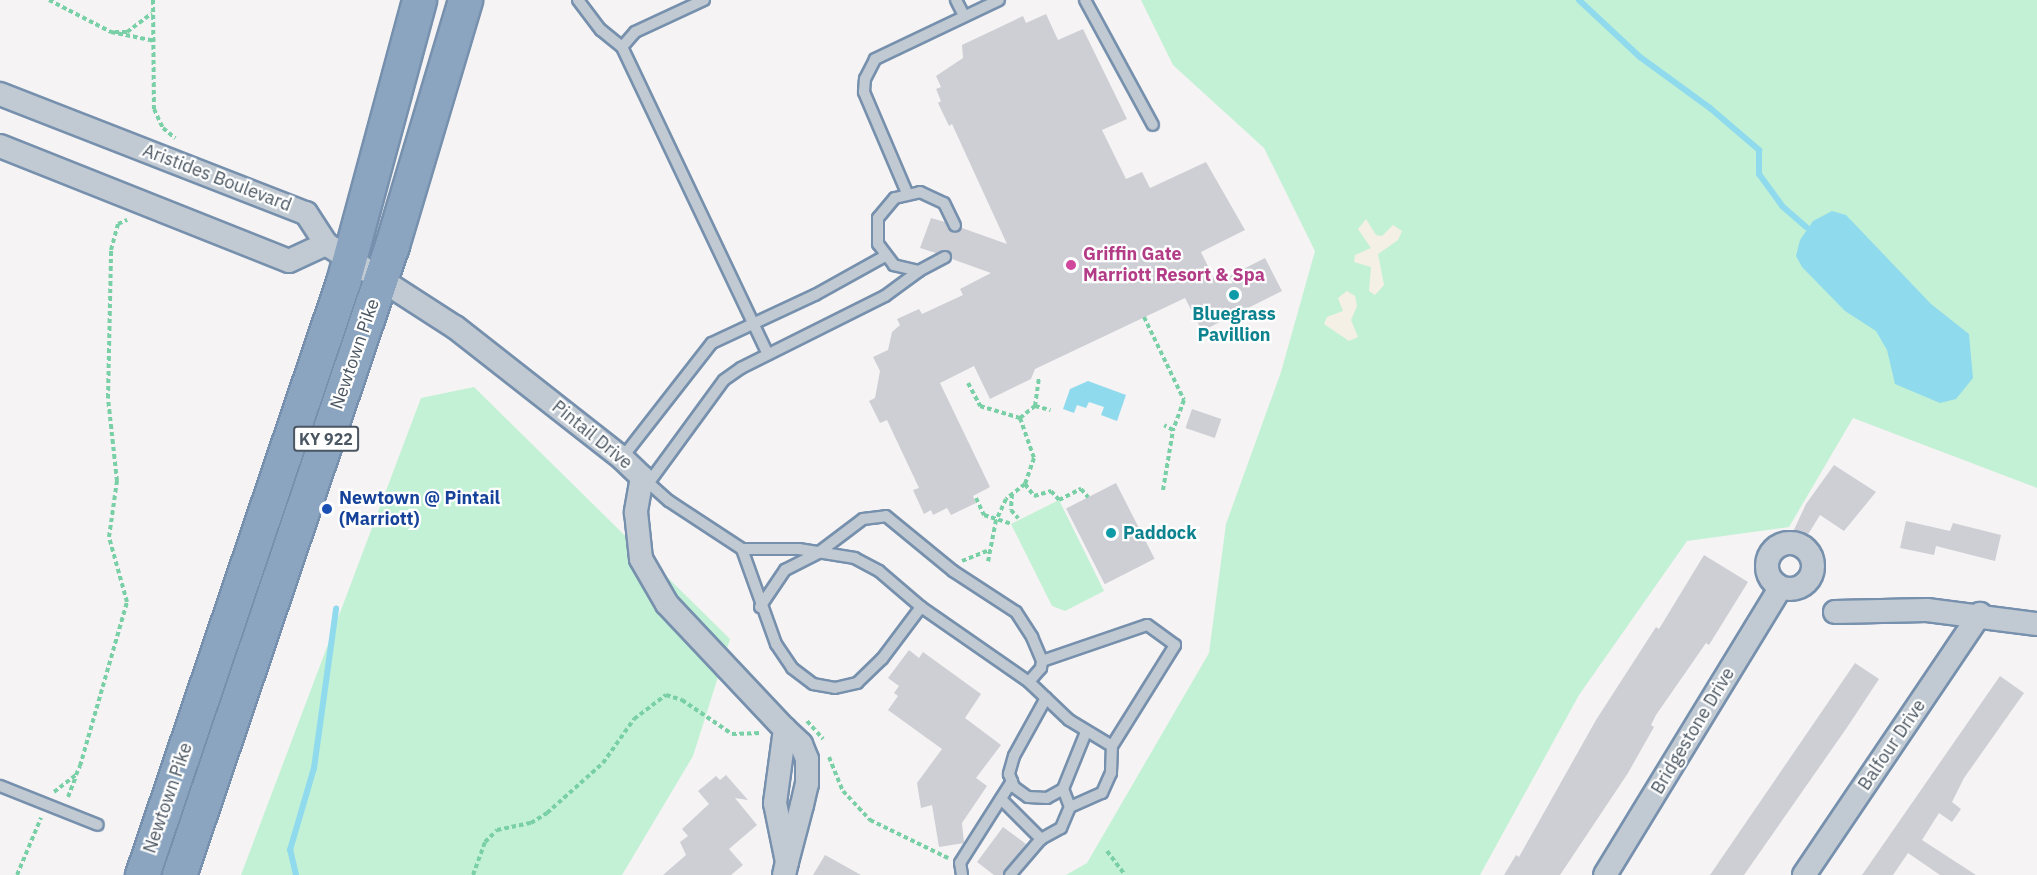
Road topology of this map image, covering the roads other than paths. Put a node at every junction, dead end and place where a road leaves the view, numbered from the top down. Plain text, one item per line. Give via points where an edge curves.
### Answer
1 (419, 0) edge
2 (465, 0) edge
3 (579, 0) edge
4 (704, 0) edge
5 (956, 0) edge
6 (999, 0) edge
7 (1085, 0) edge
8 (964, 16) junction
9 (622, 48) junction
10 (0, 94) edge
11 (1153, 125) dead end
12 (0, 146) edge
13 (907, 193) junction
14 (955, 226) dead end
15 (338, 251) junction
16 (885, 256) junction
17 (945, 257) dead end
18 (919, 271) junction
19 (381, 277) junction
20 (754, 323) junction
21 (768, 354) junction
22 (622, 458) junction
23 (646, 479) junction
24 (742, 549) junction
25 (818, 553) junction
26 (1780, 588) dead end
27 (760, 607) junction
28 (921, 607) junction
29 (1835, 612) dead end
30 (1980, 614) junction
31 (2037, 624) edge
32 (1042, 661) junction
33 (1029, 682) junction
34 (1046, 698) junction
35 (1086, 732) junction
36 (1112, 746) junction
37 (1012, 781) junction
38 (0, 786) edge
39 (1063, 789) junction
40 (1001, 799) junction
41 (1070, 807) junction
42 (98, 825) dead end
43 (1041, 839) junction
44 (785, 868) edge
45 (141, 875) edge
46 (179, 875) edge
47 (962, 875) edge
48 (1010, 875) edge
49 (1605, 875) edge
50 (1804, 875) edge

1 - 15 highway, Newtown Pike / KY 922
2 - 19 highway, Newtown Pike / KY 922
3 - 9 lane via 601,30
4 - 9 lane via 635,32
5 - 8 lane
6 - 8 lane
7 - 11 lane
8 - 13 lane via 875,59 865,79 864,92
9 - 20 lane
10 - 15 street, Aristides Boulevard via 306,213
12 - 15 street via 289,261
13 - 14 lane via 933,196 944,203
13 - 16 lane via 884,207 878,218 876,231
15 - 19 street, Pintail Drive
15 - 45 highway, Newtown Pike / KY 922
16 - 18 lane via 906,270
16 - 20 lane
17 - 18 lane
18 - 21 lane via 885,296
19 - 22 street, Pintail Drive via 455,327
19 - 46 highway, Newtown Pike / KY 922
20 - 21 lane
20 - 22 lane via 712,343
21 - 23 lane via 724,380
22 - 23 street, Pintail Drive
23 - 24 lane via 669,501
23 - 44 street, Pintail Drive via 636,512 640,559 667,604 801,744 807,759 807,784
24 - 25 lane
24 - 27 lane
25 - 27 lane via 785,570
25 - 28 lane via 855,558 879,571
25 - 32 lane via 862,519 886,516 953,571 1016,612
26 - 49 street, Bridgestone Drive
27 - 28 lane via 776,644 792,668 813,684 835,688 856,683 874,667
28 - 33 lane
29 - 30 street via 1927,610
30 - 31 street
30 - 50 street, Balfour Drive
32 - 33 lane
32 - 36 lane via 1147,625 1175,645
33 - 34 lane
34 - 35 lane
34 - 37 lane via 1014,756 1009,774
35 - 36 lane
35 - 39 lane
36 - 41 lane via 1111,773 1102,793
37 - 39 lane via 1028,797 1047,798
37 - 40 lane
38 - 42 lane
39 - 41 lane
40 - 43 lane
40 - 47 lane via 960,863
41 - 43 lane via 1061,828
43 - 48 lane

